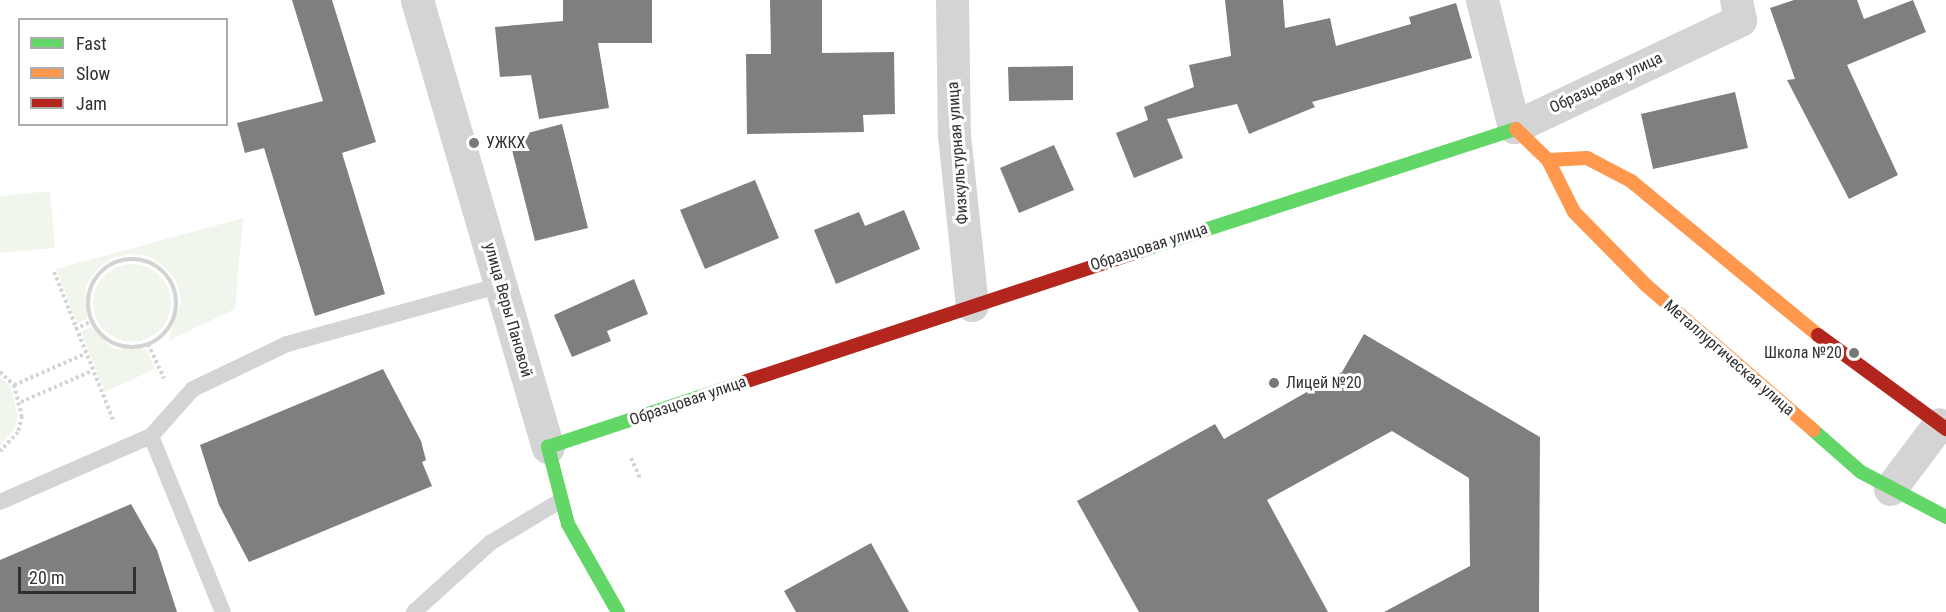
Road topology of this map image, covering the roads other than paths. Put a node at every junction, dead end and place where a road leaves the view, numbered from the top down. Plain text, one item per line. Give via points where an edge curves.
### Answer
1 (417, 0) edge
2 (436, 0) edge
3 (952, 0) edge
4 (1482, 0) edge
5 (1738, 10) edge
6 (430, 43) junction
7 (1514, 127) junction
8 (1548, 160) junction
9 (501, 285) junction
10 (972, 305) junction
11 (1942, 427) edge
12 (151, 436) junction
13 (548, 447) junction
14 (1890, 489) junction
15 (560, 501) junction
16 (0, 502) edge
17 (1946, 517) edge
18 (223, 612) edge
19 (414, 612) edge
20 (618, 612) edge

1 - 6 street, улица Веры Пановой
2 - 6 street
3 - 10 street, Физкультурная улица via 954,135
4 - 7 street
5 - 7 street, Образцовая улица
6 - 9 street, улица Веры Пановой
7 - 8 street, Металлургическая улица
7 - 10 street, Образцовая улица
8 - 11 street via 1587,158 1631,181 1850,360
8 - 14 street, Металлургическая улица via 1574,212 1647,286 1862,472
9 - 12 lane via 287,344 200,385
9 - 13 street, улица Веры Пановой
10 - 13 street, Образцовая улица
11 - 14 street
12 - 16 lane
12 - 18 lane
13 - 15 street, улица Веры Пановой
14 - 17 street, Металлургическая улица
15 - 19 lane via 490,543
15 - 20 street, улица Веры Пановой

